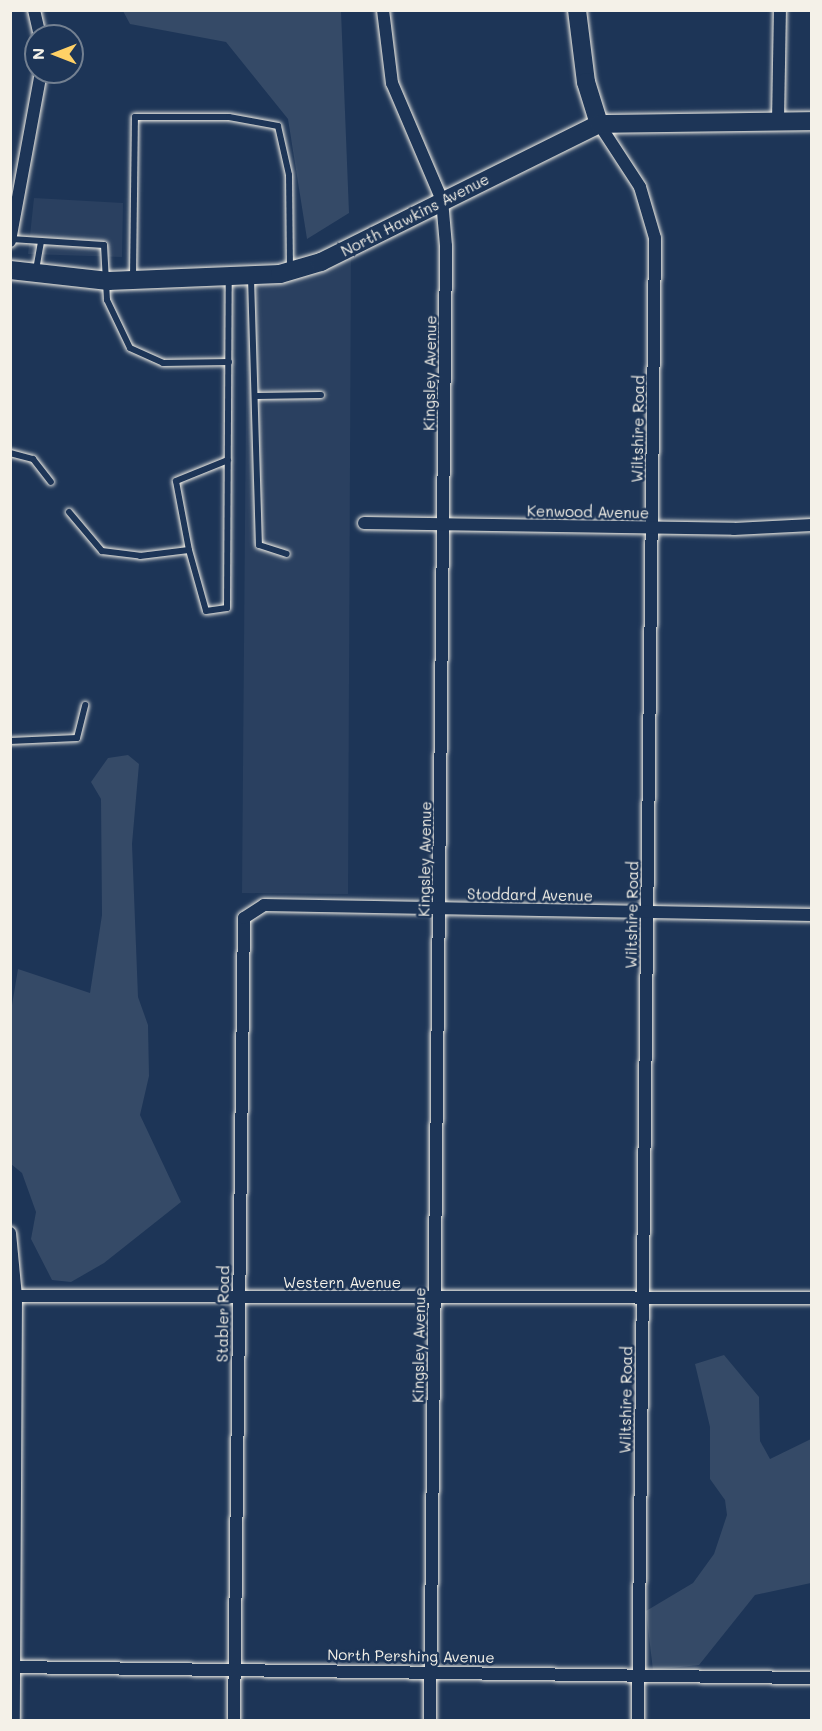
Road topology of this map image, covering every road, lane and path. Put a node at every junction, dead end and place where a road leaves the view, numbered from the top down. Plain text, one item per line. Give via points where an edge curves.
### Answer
1 (383, 10) edge
2 (577, 10) edge
3 (780, 10) edge
4 (39, 84) edge
5 (778, 121) junction
6 (812, 121) edge
7 (599, 124) junction
8 (442, 200) junction
9 (11, 240) edge
10 (40, 241) junction
11 (10, 270) edge
12 (291, 272) junction
13 (35, 274) junction
14 (251, 278) junction
15 (229, 279) junction
16 (106, 280) junction
17 (133, 280) junction
18 (229, 362) junction
19 (321, 395) dead end
20 (256, 396) junction
21 (10, 453) edge
22 (228, 460) junction
23 (51, 482) dead end
24 (69, 512) dead end
25 (364, 523) dead end
26 (443, 524) junction
27 (812, 525) edge
28 (652, 528) junction
29 (189, 550) junction
30 (287, 554) dead end
31 (85, 705) dead end
32 (10, 741) edge
33 (439, 908) junction
34 (250, 911) joint
35 (647, 912) junction
36 (812, 915) edge
37 (10, 1233) edge
38 (16, 1296) junction
39 (643, 1297) junction
40 (434, 1298) junction
41 (812, 1298) edge
42 (240, 1299) junction
43 (12, 1667) edge
44 (234, 1669) junction
45 (430, 1672) junction
46 (639, 1674) junction
47 (812, 1678) edge
48 (14, 1720) edge
49 (234, 1720) edge
50 (430, 1720) edge
51 (638, 1720) edge

1 - 8 street, Kingsley Avenue via 384,52 395,93
2 - 7 street via 586,82
3 - 5 street
4 - 9 street
5 - 6 street, North Hawkins Avenue
5 - 7 street, North Hawkins Avenue
7 - 8 street, North Hawkins Avenue
7 - 28 street, Wiltshire Road via 640,187 655,238
8 - 12 street, North Hawkins Avenue via 321,262
8 - 26 street, Kingsley Avenue
9 - 10 lane
10 - 13 lane
10 - 16 lane via 104,245
11 - 13 street, North Hawkins Avenue
12 - 14 street, North Hawkins Avenue
12 - 17 lane via 289,175 278,126 229,117 135,117
13 - 16 street, North Hawkins Avenue
14 - 15 street, North Hawkins Avenue
14 - 20 lane
15 - 17 street, North Hawkins Avenue
15 - 18 lane
16 - 17 street, North Hawkins Avenue
16 - 18 lane via 110,314 135,354 163,363
18 - 22 lane
19 - 20 lane
20 - 30 lane via 259,546
21 - 23 lane via 33,459
22 - 29 lane via 176,481
22 - 29 lane via 227,608 206,611
24 - 29 lane via 102,551 140,556
25 - 26 street, Kenwood Avenue
26 - 28 street, Kenwood Avenue
26 - 33 street, Kingsley Avenue
27 - 28 street, Kenwood Avenue
28 - 35 street, Wiltshire Road
31 - 32 lane via 77,738
33 - 34 street, Stoddard Avenue via 264,905
33 - 35 street, Stoddard Avenue
33 - 40 street, Kingsley Avenue
34 - 42 street, Stabler Road via 242,927
35 - 36 street, Stoddard Avenue
35 - 39 street, Wiltshire Road
37 - 38 street
38 - 42 street, Western Avenue
38 - 43 street
39 - 40 street, Western Avenue
39 - 41 street, Western Avenue
39 - 46 street, Wiltshire Road
40 - 42 street, Western Avenue
40 - 45 street, Kingsley Avenue
42 - 44 street, Stabler Road
43 - 44 street, North Pershing Avenue
43 - 48 street
44 - 45 street, North Pershing Avenue
44 - 49 street, Stabler Road
45 - 46 street, North Pershing Avenue
45 - 50 street, Kingsley Avenue
46 - 47 street, North Pershing Avenue
46 - 51 street, Wiltshire Road

